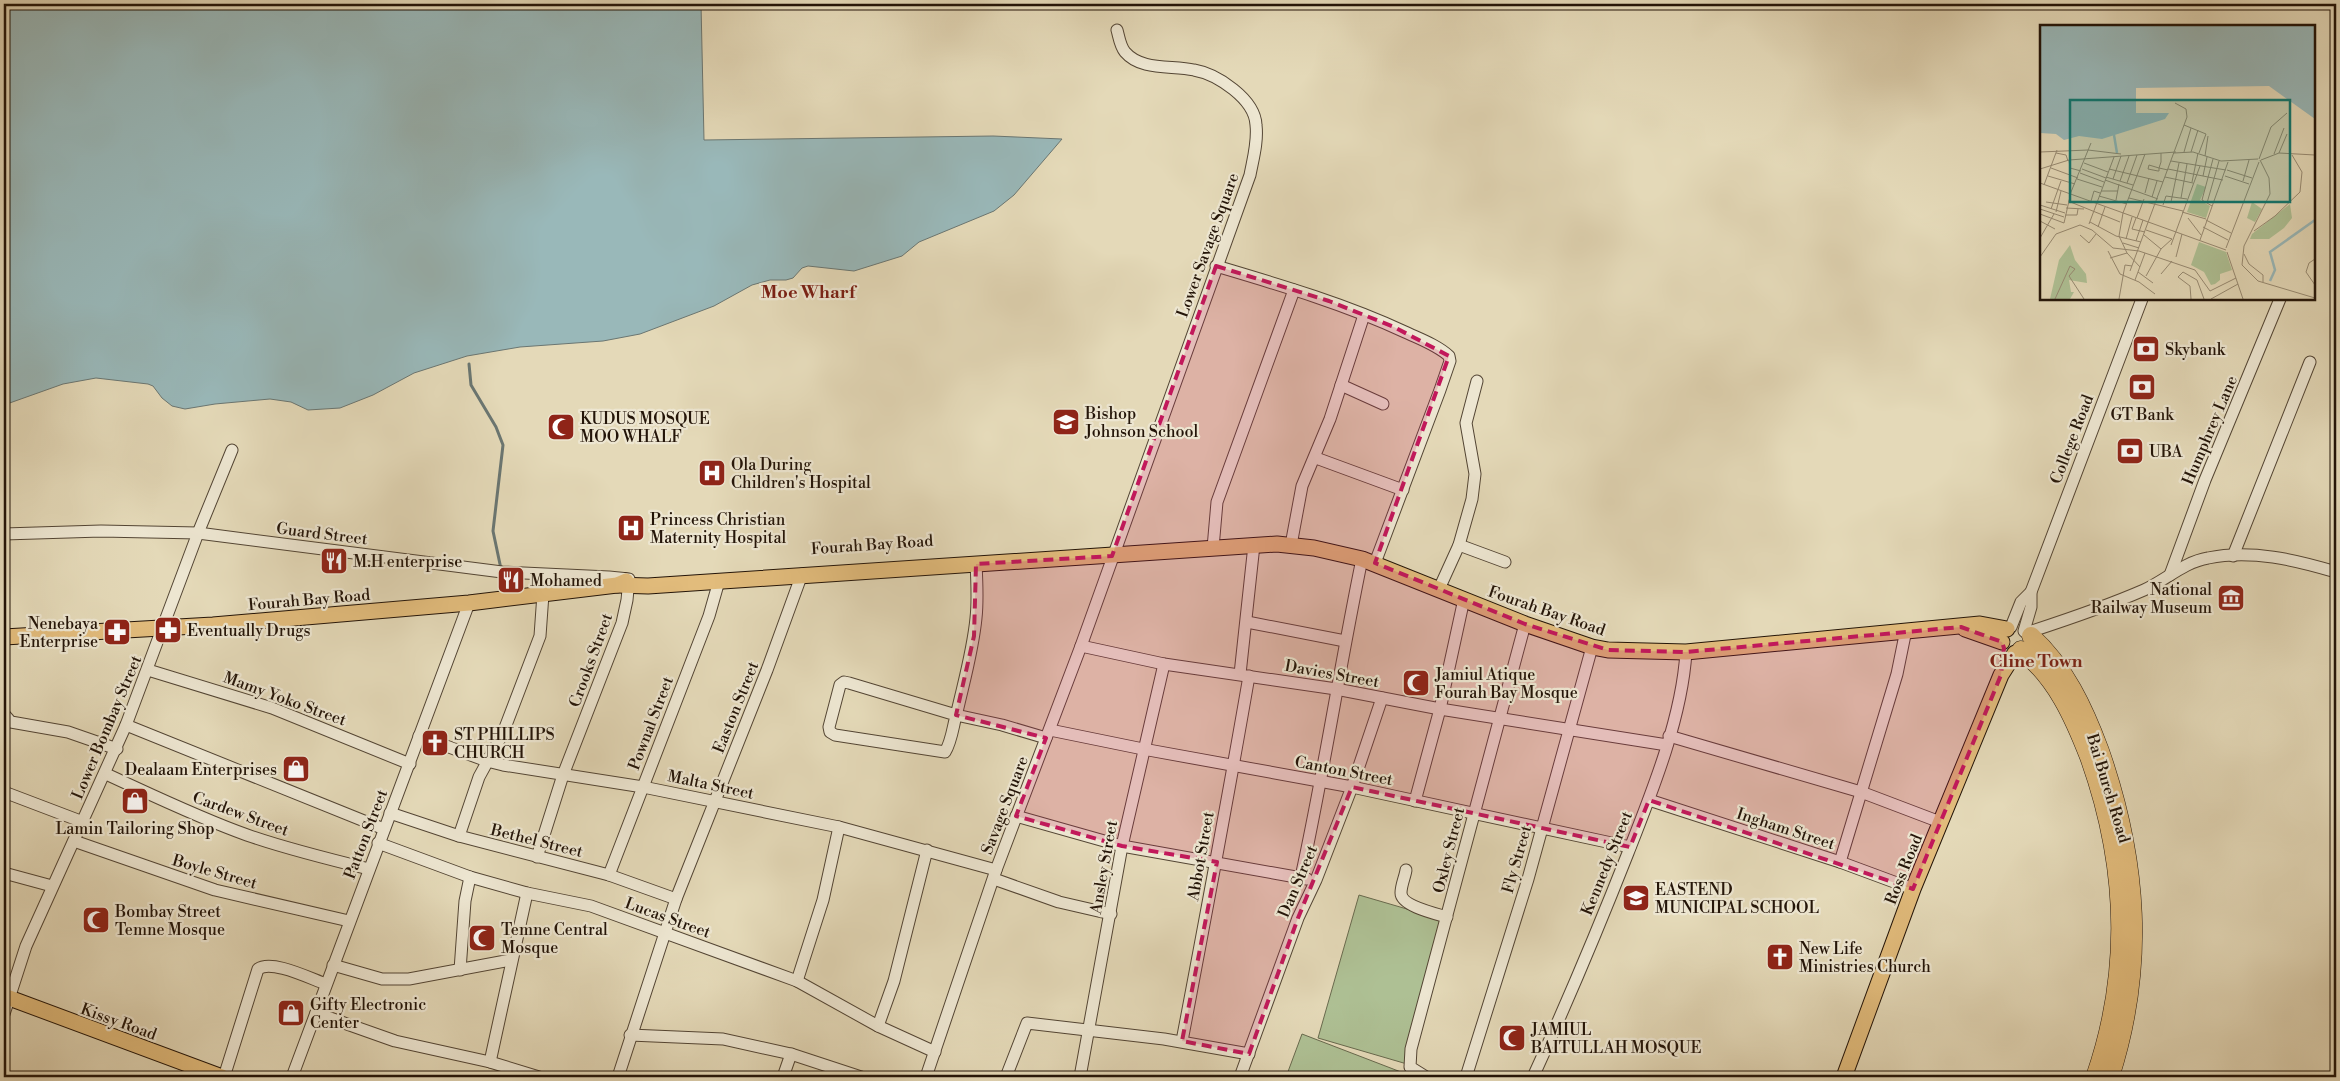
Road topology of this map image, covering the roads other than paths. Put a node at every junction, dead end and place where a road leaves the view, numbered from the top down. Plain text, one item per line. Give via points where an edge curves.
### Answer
1 (1117, 30) dead end
2 (1216, 266) junction
3 (1294, 290) junction
4 (2142, 300) edge
5 (2280, 300) edge
6 (1364, 315) junction
7 (2310, 362) dead end
8 (1477, 381) dead end
9 (1341, 385) junction
10 (1383, 404) dead end
11 (232, 450) dead end
12 (1316, 458) junction
13 (1403, 490) junction
14 (198, 533) junction
15 (4, 534) edge
16 (1254, 545) junction
17 (1291, 545) junction
18 (1459, 545) junction
19 (1213, 548) junction
20 (1114, 551) junction
21 (1058, 553) junction
22 (2233, 556) junction
23 (942, 561) junction
24 (1369, 561) junction
25 (1505, 562) dead end
26 (976, 564) junction
27 (2336, 572) edge
28 (802, 574) junction
29 (2170, 575) junction
30 (719, 581) junction
31 (625, 584) junction
32 (1439, 589) junction
33 (2031, 592) junction
34 (543, 594) junction
35 (1464, 599) junction
36 (470, 603) junction
37 (1247, 622) junction
38 (1525, 624) junction
39 (163, 628) junction
40 (1906, 630) junction
41 (2027, 633) junction
42 (4, 637) edge
43 (1345, 641) junction
44 (2010, 642) junction
45 (1081, 646) junction
46 (1592, 647) junction
47 (1686, 652) junction
48 (1164, 664) junction
49 (148, 670) junction
50 (1244, 675) junction
51 (1336, 689) junction
52 (1382, 698) junction
53 (1440, 709) junction
54 (4, 714) edge
55 (956, 715) junction
56 (1500, 717) junction
57 (126, 725) junction
58 (1569, 730) junction
59 (1048, 734) junction
60 (419, 736) junction
61 (1668, 740) junction
62 (116, 749) junction
63 (1143, 750) junction
64 (487, 761) junction
65 (410, 764) junction
66 (1233, 766) junction
67 (106, 774) junction
68 (563, 775) junction
69 (1321, 783) junction
70 (643, 787) junction
71 (1352, 787) junction
72 (4, 792) edge
73 (1861, 792) junction
74 (1649, 800) junction
75 (1415, 801) junction
76 (714, 802) junction
77 (390, 813) junction
78 (1474, 813) junction
79 (1016, 816) junction
80 (83, 822) junction
81 (1940, 822) junction
82 (839, 827) junction
83 (1541, 828) junction
84 (384, 829) junction
85 (459, 836) junction
86 (74, 841) junction
87 (378, 843) junction
88 (1122, 846) junction
89 (1630, 847) junction
90 (927, 850) junction
91 (537, 857) junction
92 (1217, 862) junction
93 (1840, 862) junction
94 (369, 869) junction
95 (1406, 870) dead end
96 (4, 873) edge
97 (995, 874) junction
98 (609, 875) junction
99 (470, 876) junction
100 (1301, 877) junction
101 (1316, 880) junction
102 (52, 886) junction
103 (1913, 889) junction
104 (527, 892) junction
105 (676, 899) junction
106 (1111, 914) junction
107 (1447, 918) junction
108 (349, 921) junction
109 (664, 931) junction
110 (511, 960) junction
111 (333, 965) junction
112 (460, 970) junction
113 (797, 981) junction
114 (326, 984) junction
115 (6, 997) edge
116 (316, 1013) junction
117 (4, 1014) edge
118 (878, 1026) junction
119 (1089, 1030) junction
120 (630, 1035) junction
121 (1182, 1041) junction
122 (935, 1052) junction
123 (790, 1054) junction
124 (1249, 1054) junction
125 (490, 1062) junction
126 (853, 1076) edge
127 (223, 1077) edge
128 (292, 1077) edge
129 (539, 1077) edge
130 (618, 1077) edge
131 (783, 1077) edge
132 (926, 1077) edge
133 (1006, 1077) edge
134 (1080, 1077) edge
135 (1240, 1077) edge
136 (1426, 1077) edge
137 (1466, 1077) edge
138 (1533, 1077) edge
139 (1844, 1077) edge
140 (2095, 1077) edge
141 (2110, 1077) edge

1 - 2 street, Lower Savage Square via 1124,52 1139,62 1195,70 1218,79 1238,93 1252,111 1256,130 1251,168
2 - 3 street
2 - 20 street, Lower Savage Square
3 - 6 street
3 - 19 street via 1217,502
4 - 33 street, College Road
5 - 29 street, Humphrey Lane via 2205,480
6 - 9 street
6 - 13 street via 1436,346 1449,356 1450,361
7 - 22 street
8 - 18 street via 1466,423 1475,474
9 - 10 street
9 - 12 street
11 - 14 street, Lower Bombay Street
12 - 13 street
12 - 17 street via 1302,486
13 - 24 street
14 - 15 street, Guard Street
14 - 31 street, Guard Street via 502,572 609,576
14 - 39 street, Lower Bombay Street
16 - 17 main road, Fourah Bay Road
16 - 19 main road, Fourah Bay Road
16 - 37 street, Abbot Street
17 - 24 main road, Fourah Bay Road
18 - 25 street
18 - 32 street
19 - 20 main road, Fourah Bay Road
20 - 21 main road, Fourah Bay Road
20 - 45 street, Savage Square
21 - 23 main road, Fourah Bay Road
21 - 26 main road, Fourah Bay Road
22 - 27 street via 2299,561
22 - 29 street via 2191,563
23 - 26 main road, Fourah Bay Road
23 - 28 main road, Fourah Bay Road
23 - 31 main road, Fourah Bay Road
24 - 32 main road, Fourah Bay Road
24 - 43 street
26 - 55 street via 974,636
28 - 30 main road, Fourah Bay Road
28 - 76 street, Easton Street
29 - 41 street via 2112,604
30 - 31 main road, Fourah Bay Road
30 - 70 street, Pownal Street via 709,616
31 - 34 main road, Fourah Bay Road
31 - 68 street, Crooks Street via 622,623
32 - 35 main road, Fourah Bay Road
33 - 41 street, College Road
33 - 44 street, College Road via 2021,602
34 - 36 main road, Fourah Bay Road
34 - 64 street via 540,636 503,733
35 - 38 main road, Fourah Bay Road
35 - 53 street
36 - 39 main road, Fourah Bay Road
36 - 60 street, Patton Street
37 - 43 street
37 - 50 street, Abbot Street
38 - 46 main road, Fourah Bay Road
38 - 56 street, Oxley Street
39 - 42 main road, Fourah Bay Road
39 - 49 street, Lower Bombay Street
40 - 44 main road, Fourah Bay Road via 1980,624
40 - 47 main road, Fourah Bay Road
40 - 73 street via 1899,667
41 - 44 street
41 - 44 street, College Road via 2023,650
41 - 141 highway, Bai Bureh Road via 2056,662 2077,696 2109,777 2126,843 2134,923 2132,964 2124,1026
43 - 51 street
44 - 81 main road, Ross Road via 2001,675
44 - 140 highway via 2038,665 2059,690 2094,771 2114,849 2119,886 2117,992 2110,1030
45 - 48 street, Davies Street
45 - 59 street, Savage Square
46 - 47 main road, Fourah Bay Road via 1632,652
46 - 58 street, Fly Street
47 - 61 street, Kennedy Street via 1681,689
48 - 50 street, Davies Street
48 - 63 street, Ansley Street
49 - 57 street, Lower Bombay Street
49 - 65 street, Mamy Yoko Street via 272,708
50 - 51 street, Davies Street
50 - 66 street, Abbot Street
51 - 52 street, Davies Street
51 - 69 street
52 - 53 street, Davies Street
52 - 71 street, Dan Street
53 - 56 street, Davies Street
53 - 75 street
54 - 62 street via 11,722 68,732
55 - 55 street, Canton Street via 844,682 840,685 828,727 836,735 945,752
55 - 59 street, Canton Street
56 - 58 street, Davies Street
56 - 78 street, Oxley Street
57 - 62 street, Lower Bombay Street
57 - 84 street
58 - 61 street, Davies Street
58 - 83 street, Fly Street
59 - 63 street, Canton Street
59 - 79 street, Savage Square
60 - 64 street, Malta Street
60 - 65 street, Patton Street
61 - 73 street, Davies Street
61 - 74 street, Kennedy Street
62 - 67 street, Lower Bombay Street
63 - 66 street, Canton Street
63 - 88 street, Ansley Street
64 - 68 street, Malta Street
64 - 85 street
65 - 77 street, Patton Street
66 - 69 street, Canton Street
66 - 92 street, Abbot Street
67 - 80 street, Lower Bombay Street
67 - 94 street, Cardew Street via 244,834
68 - 70 street, Malta Street
68 - 91 street, Crooks Street
69 - 71 street, Canton Street
69 - 100 street
70 - 76 street, Malta Street
70 - 98 street, Pownal Street
71 - 75 street, Canton Street
71 - 101 street, Dan Street
72 - 80 street
73 - 81 street, Davies Street
73 - 93 street
74 - 89 street, Kennedy Street
74 - 93 street, Ingham Street
75 - 78 street, Canton Street
76 - 82 street, Malta Street
76 - 105 street, Easton Street
77 - 84 street, Patton Street
77 - 85 street, Bethel Street
78 - 83 street, Canton Street
78 - 107 street, Oxley Street
79 - 88 street
79 - 97 street, Savage Square
80 - 86 street, Lower Bombay Street
81 - 103 main road, Ross Road
82 - 90 street, Malta Street
82 - 113 street via 823,900
83 - 89 street, Canton Street
83 - 137 street, Fly Street
84 - 87 street, Patton Street
85 - 91 street, Bethel Street
86 - 102 street, Lower Bombay Street
86 - 108 street, Boyle Street via 215,890
87 - 94 street, Patton Street
87 - 99 street, Lucas Street
88 - 92 street
88 - 106 street, Ansley Street
89 - 138 street, Kennedy Street via 1575,986
90 - 97 street, Malta Street
90 - 118 street via 894,981
91 - 98 street, Bethel Street
92 - 100 street
92 - 121 street, Abbot Street
93 - 103 street, Ingham Street
94 - 108 street, Patton Street
95 - 107 street via 1400,894 1403,899
96 - 102 street
97 - 106 street, Malta Street via 1060,902
97 - 122 street, Savage Square
98 - 105 street, Bethel Street
99 - 104 street, Lucas Street
99 - 112 street
100 - 101 street
101 - 124 street, Dan Street via 1298,918
102 - 115 street, Lower Bombay Street
103 - 139 main road, Ross Road
104 - 109 street, Lucas Street via 592,906
104 - 110 street
105 - 109 street, Easton Street
106 - 119 street, Ansley Street
107 - 136 street, Oxley Street via 1409,1060 1410,1067
108 - 111 street, Patton Street
109 - 113 street, Lucas Street
109 - 120 street, Easton Street
110 - 112 street
110 - 125 street
111 - 112 street via 382,978 424,978
111 - 114 street, Patton Street
113 - 118 street, Lucas Street
114 - 116 street, Patton Street
114 - 127 street via 280,967 258,969
115 - 117 street, Lower Bombay Street
115 - 127 main road, Kissy Road
116 - 125 street via 395,1041
116 - 128 street, Patton Street
118 - 122 street, Lucas Street
119 - 121 street
119 - 133 street via 1027,1023
119 - 134 street, Ansley Street
120 - 123 street via 723,1039
120 - 130 street, Easton Street
121 - 124 street
122 - 132 street, Savage Square
123 - 126 street
123 - 131 street
124 - 135 street, Dan Street
125 - 129 street

